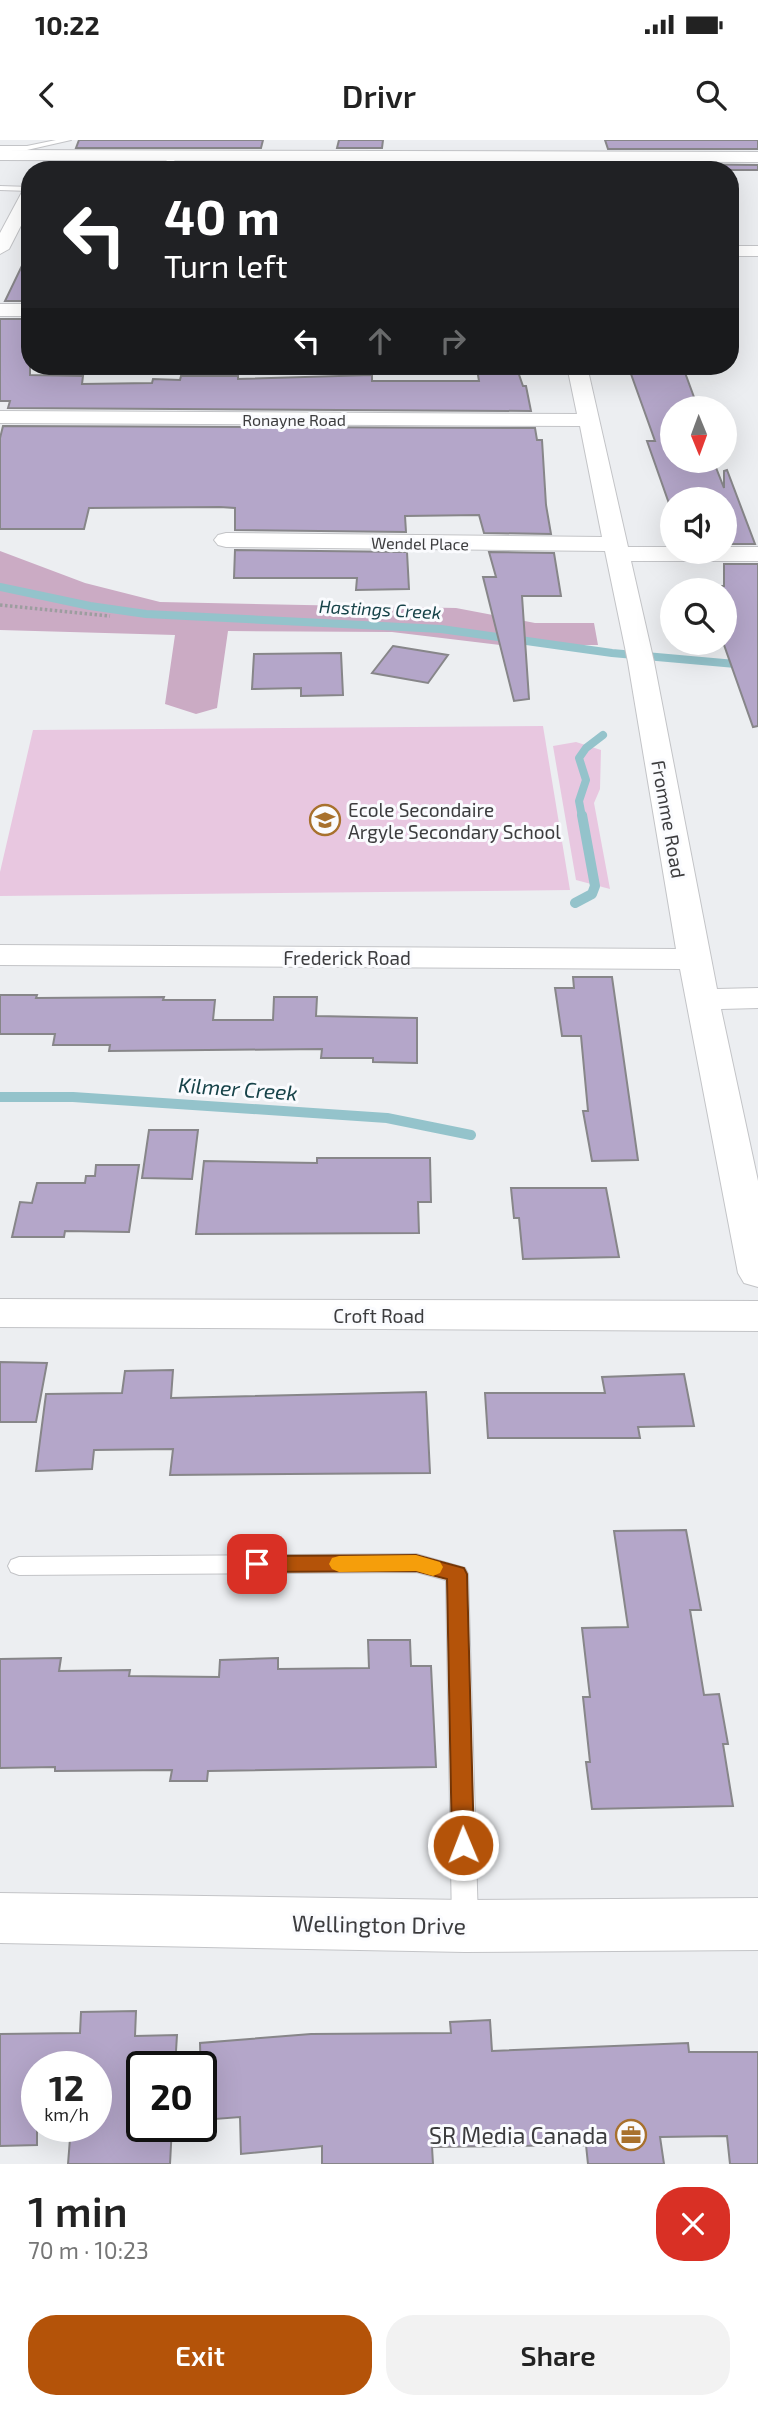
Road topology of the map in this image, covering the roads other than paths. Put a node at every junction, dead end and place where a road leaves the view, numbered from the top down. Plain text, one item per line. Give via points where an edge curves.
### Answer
1 (67, 140) edge
2 (532, 140) edge
3 (0, 148) edge
4 (0, 155) edge
5 (758, 157) edge
6 (38, 161) edge
7 (536, 161) edge
8 (699, 161) edge
9 (0, 188) edge
10 (21, 189) edge
11 (21, 208) edge
12 (0, 249) edge
13 (739, 251) edge
14 (758, 251) edge
15 (0, 310) edge
16 (21, 310) edge
17 (578, 375) edge
18 (0, 417) edge
19 (587, 420) junction
20 (226, 540) dead end
21 (615, 549) junction
22 (758, 554) edge
23 (639, 655) joint
24 (0, 955) edge
25 (694, 959) junction
26 (758, 998) edge
27 (702, 999) junction
28 (758, 1273) edge
29 (0, 1313) edge
30 (758, 1316) edge
31 (19, 1566) dead end
32 (0, 1918) edge
33 (758, 1924) edge
34 (465, 1926) junction

1 - 3 lane
2 - 7 street
4 - 6 street
5 - 8 street
9 - 10 lane
11 - 12 street
13 - 14 street
15 - 16 street
17 - 19 street, Fromme Road
18 - 19 street, Ronayne Road
19 - 21 street, Fromme Road
20 - 21 street, Wendel Place
21 - 22 street, Wendel Place
21 - 23 street, Fromme Road
23 - 25 street, Fromme Road
24 - 25 street, Frederick Road
25 - 27 street, Fromme Road
26 - 27 street
27 - 28 street, Fromme Road
29 - 30 street, Croft Road
31 - 34 lane via 416,1563 457,1574
32 - 34 street, Wellington Drive
33 - 34 street, Wellington Drive

